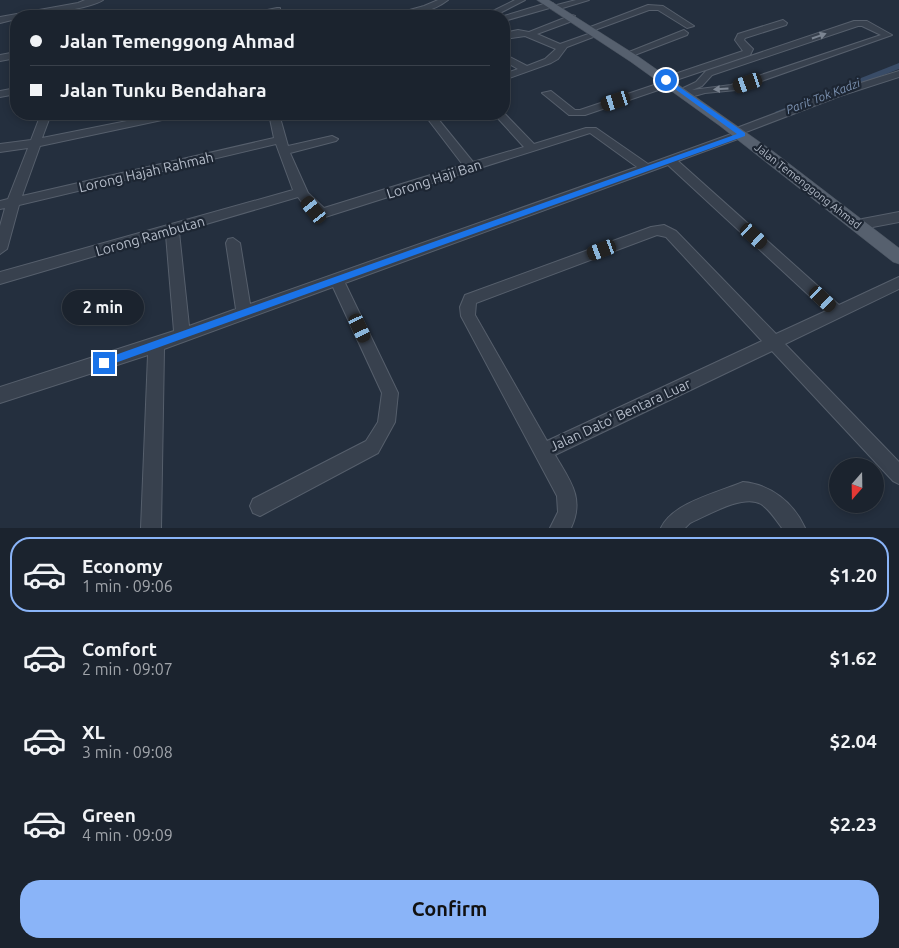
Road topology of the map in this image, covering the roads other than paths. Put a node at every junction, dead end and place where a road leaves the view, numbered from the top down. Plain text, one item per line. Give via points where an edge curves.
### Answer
1 (99, 0) edge
2 (444, 0) edge
3 (522, 0) edge
4 (584, 0) edge
5 (82, 3) edge
6 (549, 4) edge
7 (49, 10) edge
8 (418, 10) edge
9 (500, 10) edge
10 (510, 17) edge
11 (572, 18) junction
12 (783, 23) dead end
13 (593, 31) junction
14 (510, 34) edge
15 (530, 34) junction
16 (560, 48) junction
17 (628, 54) junction
18 (799, 54) junction
19 (510, 60) edge
20 (524, 68) junction
21 (510, 74) edge
22 (899, 74) edge
23 (676, 87) junction
24 (547, 93) dead end
25 (44, 120) edge
26 (147, 120) edge
27 (276, 120) edge
28 (434, 120) edge
29 (505, 120) edge
30 (740, 133) junction
31 (332, 138) dead end
32 (35, 143) junction
33 (282, 146) junction
34 (531, 147) junction
35 (0, 148) edge
36 (670, 160) junction
37 (471, 167) junction
38 (646, 168) junction
39 (300, 192) junction
40 (6, 204) edge
41 (899, 217) edge
42 (858, 224) junction
43 (172, 230) junction
44 (233, 243) dead end
45 (0, 249) edge
46 (899, 257) edge
47 (0, 278) edge
48 (337, 280) junction
49 (899, 283) edge
50 (244, 312) junction
51 (837, 312) junction
52 (182, 334) junction
53 (774, 342) junction
54 (156, 344) junction
55 (0, 395) edge
56 (545, 451) junction
57 (899, 475) edge
58 (260, 506) dead end
59 (151, 528) edge
60 (560, 528) edge
61 (670, 528) edge
62 (795, 528) edge

1 - 5 street
2 - 8 street
3 - 9 street
4 - 6 street
5 - 7 street
6 - 10 street
6 - 11 main road, Jalan Temenggong Ahmad
11 - 13 main road, Jalan Temenggong Ahmad
11 - 15 street via 551,30
12 - 23 street via 741,36 739,40 748,49 747,53
13 - 16 street via 568,40
13 - 17 main road, Jalan Temenggong Ahmad
13 - 17 street via 648,7 660,8 687,29
14 - 15 street
15 - 16 street
16 - 20 street via 555,57
17 - 23 main road, Jalan Temenggong Ahmad
18 -> 18 street via 857,22 888,35
18 - 23 street via 709,73 699,84
18 -> 23 street via 732,88
19 - 20 street
20 - 21 street
22 - 30 street via 836,94
23 - 24 street via 580,113 573,113
23 - 30 main road, Jalan Temenggong Ahmad
25 - 32 street
26 - 32 street
27 - 33 street, Lorong Haji Ban
28 - 37 street
29 - 34 street
30 - 36 street
30 - 42 main road, Jalan Temenggong Ahmad
31 - 33 street
32 - 35 street
32 - 40 street
33 - 39 street, Lorong Haji Ban
33 - 40 street, Lorong Hajah Rahmah
34 - 37 street, Lorong Haji Ban
34 - 38 street, Lorong Haji Ban via 596,131
36 - 38 street
36 - 51 street
37 - 39 street, Lorong Haji Ban via 328,213 314,210
38 - 48 street
39 - 43 street, Lorong Rambutan
40 - 45 street
41 - 42 street
42 - 46 main road, Jalan Temenggong Ahmad
43 - 47 street, Lorong Rambutan
43 - 52 street
44 - 50 street
48 - 50 street
48 - 58 street via 390,393 388,418 372,448
49 - 51 street, Jalan Dato' Bentara Luar
50 - 52 street
51 - 53 street, Jalan Dato' Bentara Luar
52 - 54 street
53 - 56 street, Jalan Dato' Bentara Luar
53 - 56 street, Jalan Dato' Bentara Luar via 664,230 656,230 470,299 468,316
53 - 57 street
54 - 55 street
54 - 59 street
56 - 60 street via 569,505 566,521
61 - 62 street via 683,516 743,491 757,492 770,499

